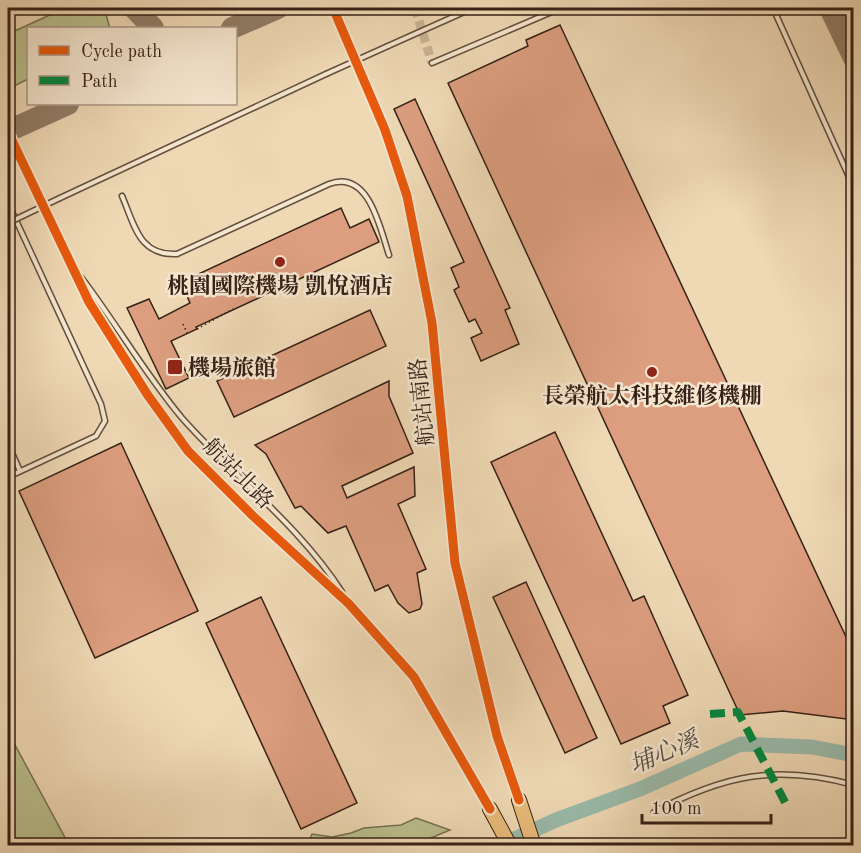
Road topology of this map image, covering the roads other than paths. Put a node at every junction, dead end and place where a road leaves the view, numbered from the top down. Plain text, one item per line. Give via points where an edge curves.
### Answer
1 (333, 8) edge
2 (473, 8) edge
3 (561, 8) edge
4 (773, 8) edge
5 (432, 63) dead end
6 (8, 132) edge
7 (854, 188) edge
8 (122, 196) dead end
9 (8, 203) edge
10 (8, 223) edge
11 (64, 255) junction
12 (389, 255) dead end
13 (8, 444) edge
14 (20, 471) junction
15 (8, 477) edge
16 (349, 604) junction
17 (854, 785) edge
18 (519, 800) joint
19 (490, 808) joint
20 (654, 812) dead end
21 (510, 846) edge
22 (534, 846) edge

1 - 18 street, 航站南路 via 385,130 406,196 432,323 455,563 497,736
2 - 10 lane, bridge
3 - 5 lane
4 - 7 lane
6 - 11 street, 航站北路
8 - 12 lane via 152,251 177,254 329,184 342,182 362,190 368,199
9 - 14 lane via 101,404 105,421 96,436
11 - 16 lane via 182,417 297,536 330,574
11 - 16 street, 航站北路 via 114,345 188,451
13 - 14 lane
14 - 15 lane
16 - 19 street, 航站北路 via 414,677
17 - 20 lane via 806,773 757,775 695,790
18 - 22 highway
19 - 21 highway

